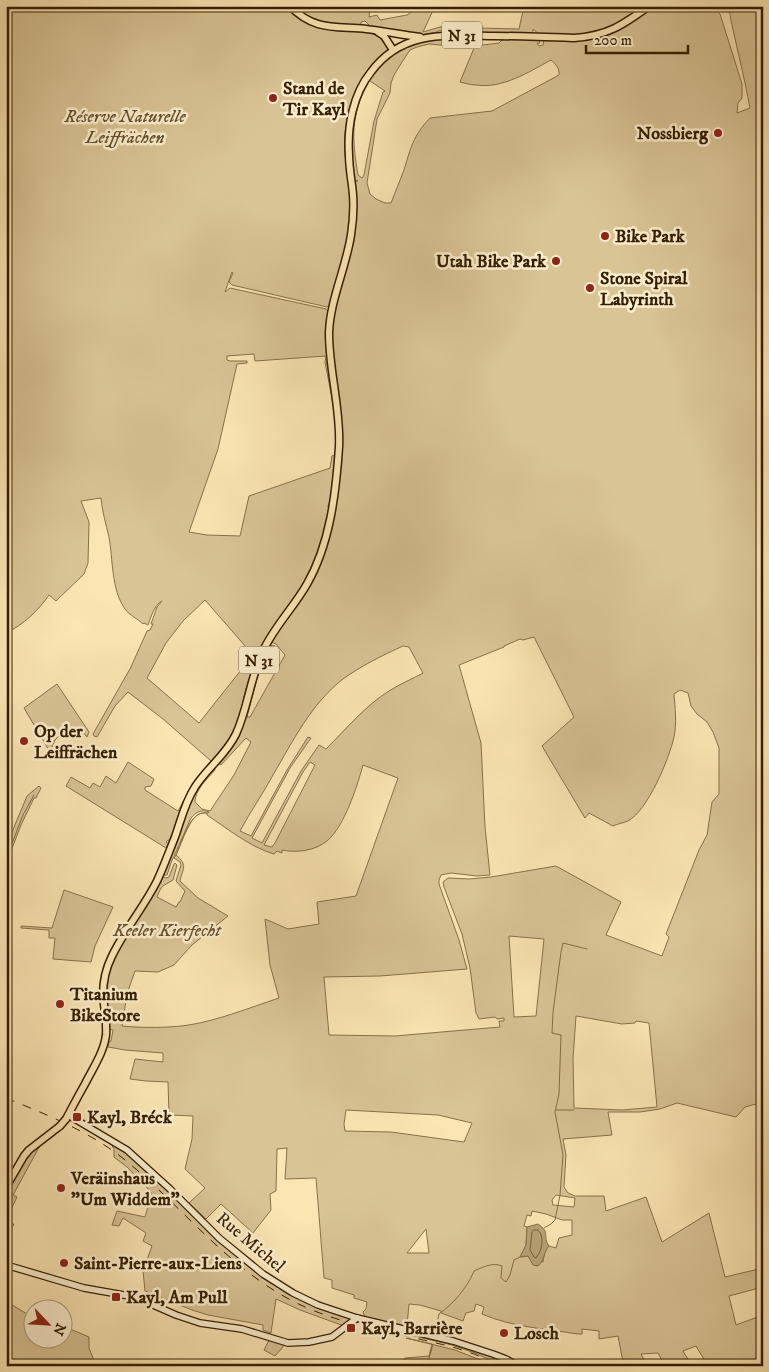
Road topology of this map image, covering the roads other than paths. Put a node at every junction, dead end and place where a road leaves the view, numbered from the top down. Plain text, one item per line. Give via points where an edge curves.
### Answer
1 (290, 6) edge
2 (649, 6) edge
3 (377, 31) junction
4 (424, 38) junction
5 (393, 50) junction
6 (68, 1116) junction
7 (6, 1187) edge
8 (6, 1265) edge
9 (357, 1318) junction
10 (518, 1366) edge

1 - 3 main road via 316,24
2 - 4 main road, N 31 via 613,30 591,37 452,35
3 - 4 main road, N 31
3 - 5 main road
4 - 5 main road, N 31
5 - 6 main road, N 31 via 366,79 354,106 350,128 353,218 329,328 339,445 332,508 320,557 304,590 267,642 254,671 234,738 194,788 157,880 113,954 103,986 104,1046
6 - 7 main road, N 31, bridge via 29,1150
6 - 9 main road, Rue Michel via 127,1150 219,1238 270,1279 318,1305
8 - 9 main road via 84,1288 135,1297 200,1323 242,1329 288,1343 332,1337
9 - 10 main road, Rue Michel via 453,1341

